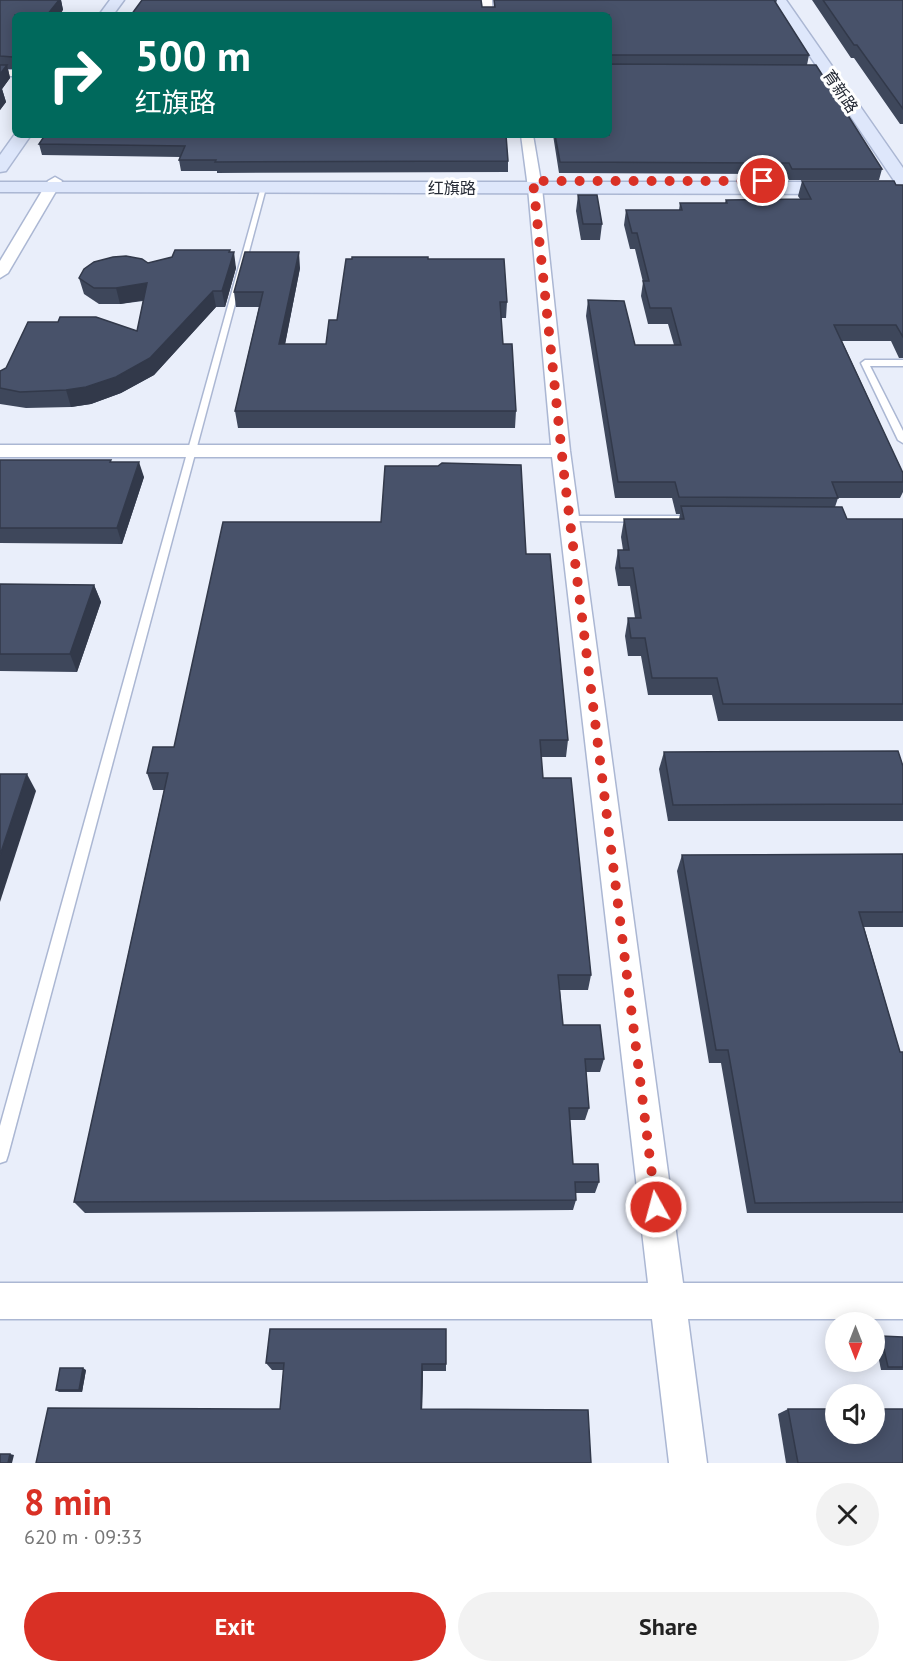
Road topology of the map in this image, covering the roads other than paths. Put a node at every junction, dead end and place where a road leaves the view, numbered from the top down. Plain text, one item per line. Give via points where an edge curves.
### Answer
1 (780, 0) edge
2 (20, 138) edge
3 (527, 138) edge
4 (0, 167) edge
5 (0, 181) edge
6 (903, 181) edge
7 (53, 184) junction
8 (534, 184) junction
9 (0, 188) edge
10 (263, 188) junction
11 (903, 188) edge
12 (0, 273) edge
13 (903, 363) edge
14 (903, 440) edge
15 (0, 451) edge
16 (189, 451) junction
17 (561, 451) junction
18 (570, 519) junction
19 (701, 519) edge
20 (0, 1155) edge
21 (0, 1302) edge
22 (668, 1302) junction
23 (903, 1302) edge
24 (688, 1463) edge

1 - 6 main road, 育新路 via 821,70
2 - 4 main road
3 - 8 street
5 - 7 main road, 红旗路
6 - 8 main road, 红旗路
7 - 8 main road, 红旗路
7 - 9 main road, 红旗路
7 - 10 main road, 红旗路
7 - 12 street
8 - 10 main road, 红旗路
8 - 11 main road, 红旗路
8 - 17 street
10 - 16 lane
13 - 14 lane via 865,363
15 - 16 street
16 - 17 street
16 - 20 lane
17 - 18 street
18 - 19 lane
18 - 22 street
21 - 22 street
22 - 23 street
22 - 24 street

